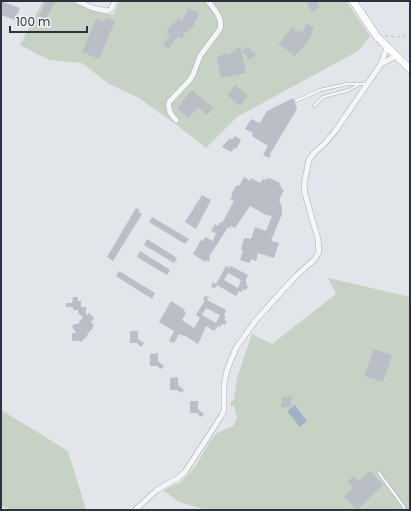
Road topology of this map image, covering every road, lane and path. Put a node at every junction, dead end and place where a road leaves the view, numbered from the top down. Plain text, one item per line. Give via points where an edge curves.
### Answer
1 (77, 1) edge
2 (115, 1) edge
3 (208, 1) edge
4 (353, 1) edge
5 (410, 34) edge
6 (376, 35) junction
7 (387, 47) junction
8 (396, 56) junction
9 (381, 64) junction
10 (410, 69) edge
11 (368, 84) junction
12 (358, 85) junction
13 (320, 90) junction
14 (323, 97) junction
15 (296, 101) dead end
16 (314, 106) dead end
17 (176, 120) dead end
18 (379, 473) dead end
19 (135, 510) edge
20 (404, 510) edge

1 - 2 street via 107,11
3 - 17 street via 221,18 222,24 200,56 189,81 169,102 170,114
4 - 6 street
5 - 6 path
6 - 7 street
7 - 8 street
7 - 9 street
8 - 9 street
8 - 10 street
9 - 11 street
11 - 12 lane
11 - 19 street via 332,136 309,160 304,184 305,194 318,239 319,252 256,320 236,348 224,385 224,410 190,466
12 - 13 lane via 347,84
12 - 14 lane
13 - 14 lane
13 - 15 lane
14 - 16 lane
18 - 20 lane

